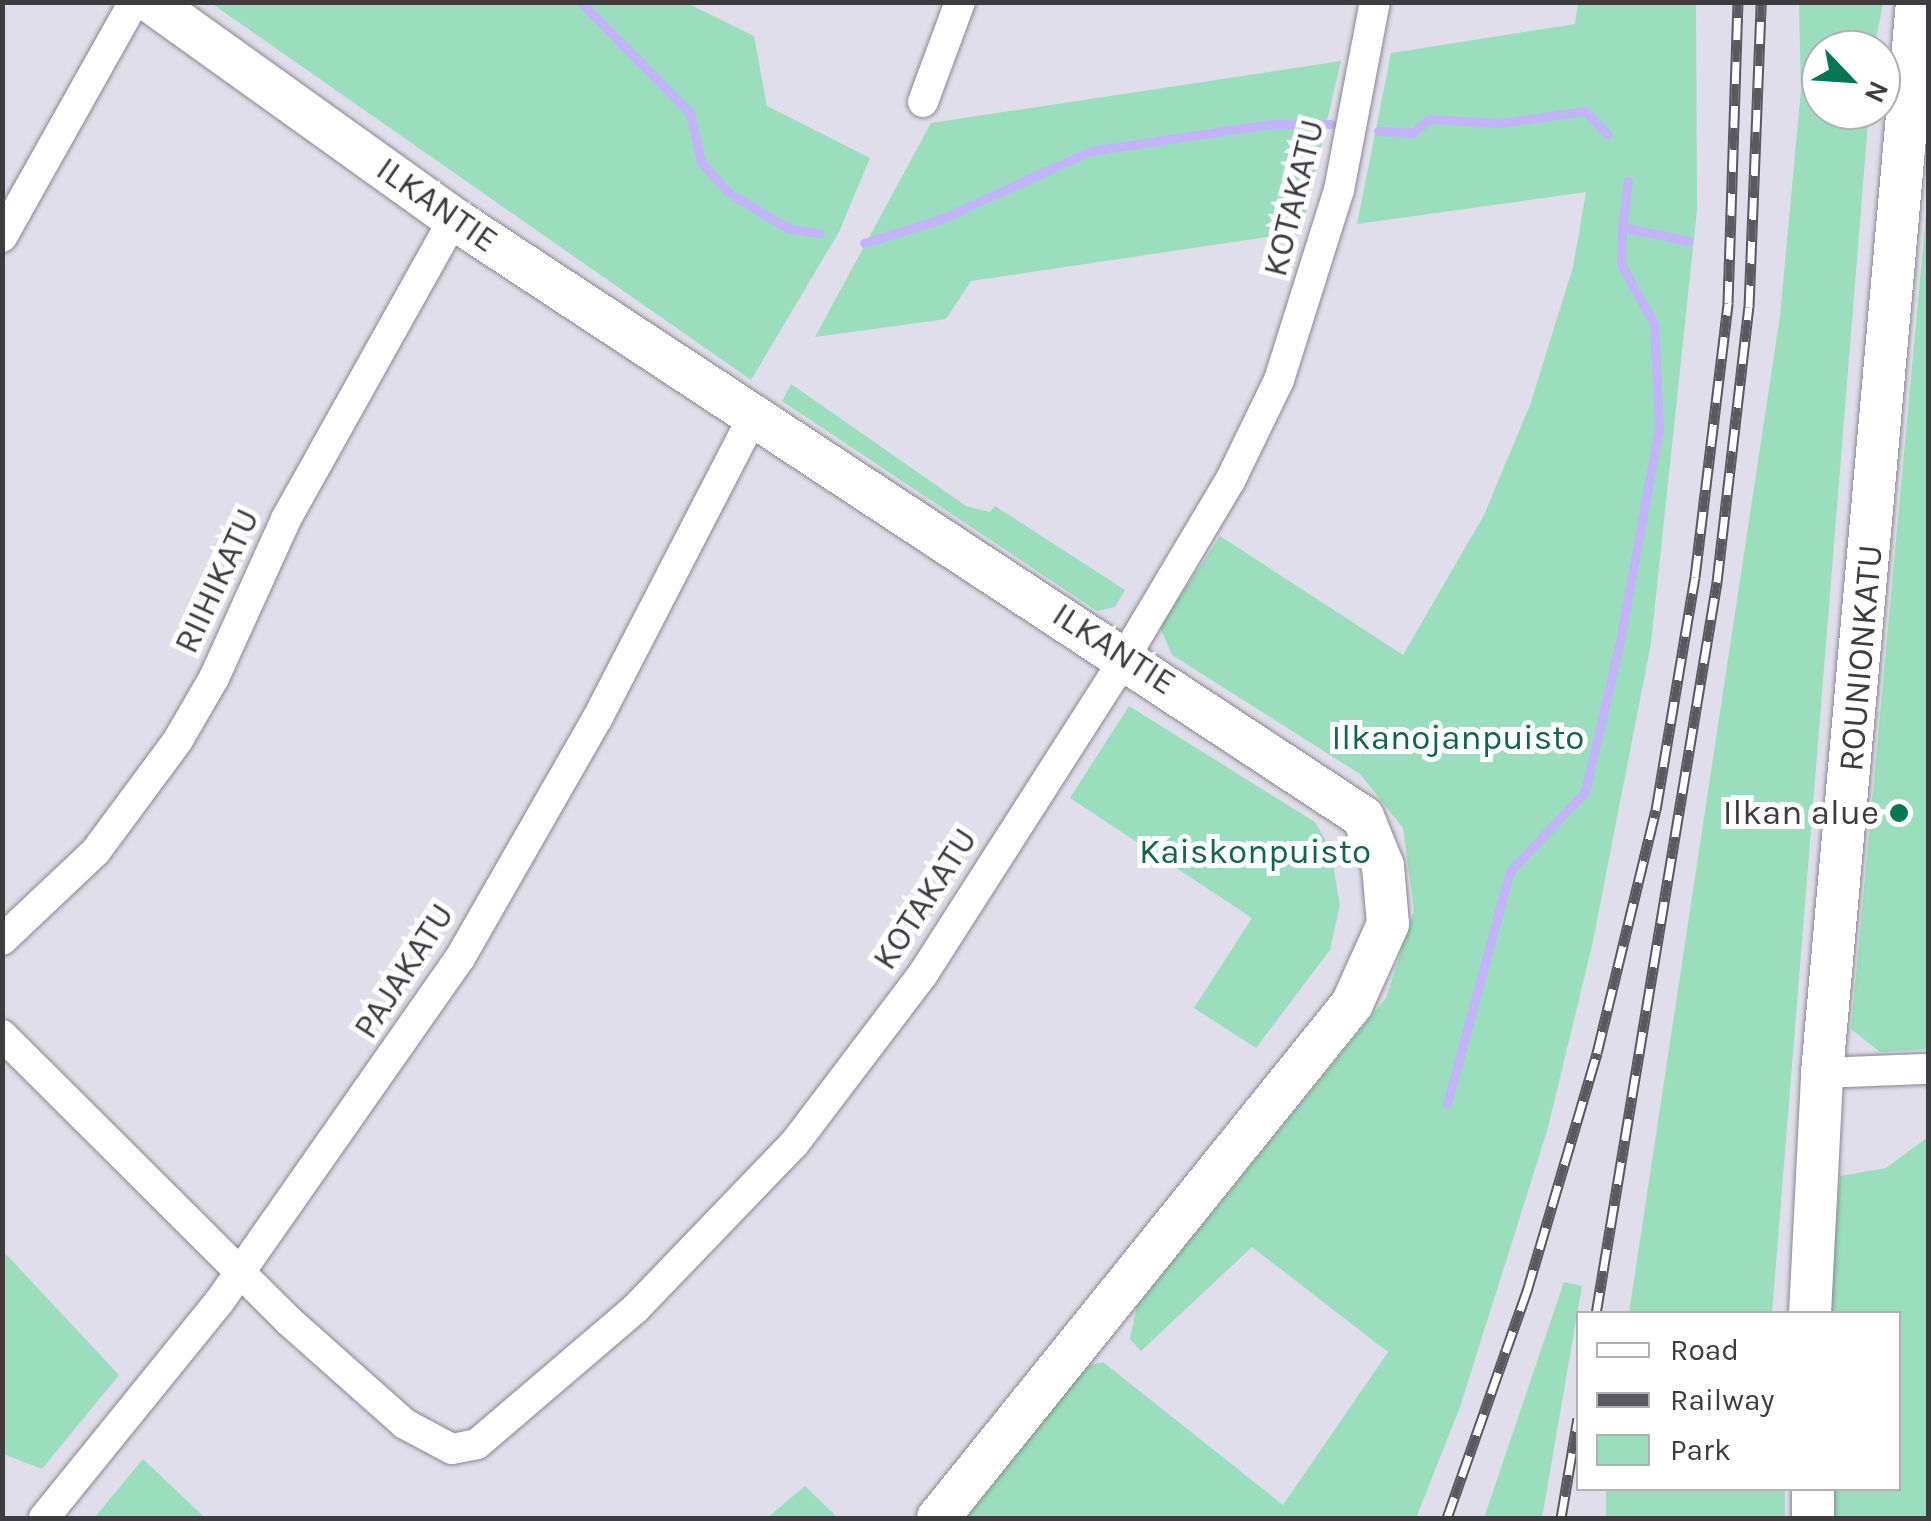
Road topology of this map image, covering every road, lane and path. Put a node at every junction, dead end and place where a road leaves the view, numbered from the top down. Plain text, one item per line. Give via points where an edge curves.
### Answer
1 (134, 2) edge
2 (151, 2) edge
3 (960, 2) edge
4 (1374, 2) edge
5 (1917, 2) edge
6 (923, 102) dead end
7 (454, 219) junction
8 (2, 236) edge
9 (753, 417) junction
10 (1126, 656) junction
11 (2, 940) edge
12 (2, 1035) edge
13 (1928, 1069) edge
14 (1822, 1073) junction
15 (242, 1270) junction
16 (1810, 1311) edge
17 (1813, 1491) edge
18 (44, 1518) edge
19 (938, 1518) edge
20 (1813, 1518) edge

1 - 8 street
2 - 7 main road, ILKANTIE
3 - 6 street
4 - 10 street, KOTAKATU via 1340,190 1279,380 1230,482
5 - 14 main road, ROUNIONKATU
7 - 9 main road, ILKANTIE
7 - 11 street, RIIHIKATU via 286,519 178,740 96,851
9 - 10 main road, ILKANTIE
9 - 15 street, PAJAKATU via 528,847 444,981
10 - 15 street, KOTAKATU via 922,974 794,1144 636,1309 477,1444 452,1449 427,1441
10 - 19 main road, ILKANTIE via 1364,817 1383,866 1388,924 1352,1004
12 - 15 street
13 - 14 street
14 - 16 main road, ROUNIONKATU
15 - 18 street, PAJAKATU
17 - 20 main road

